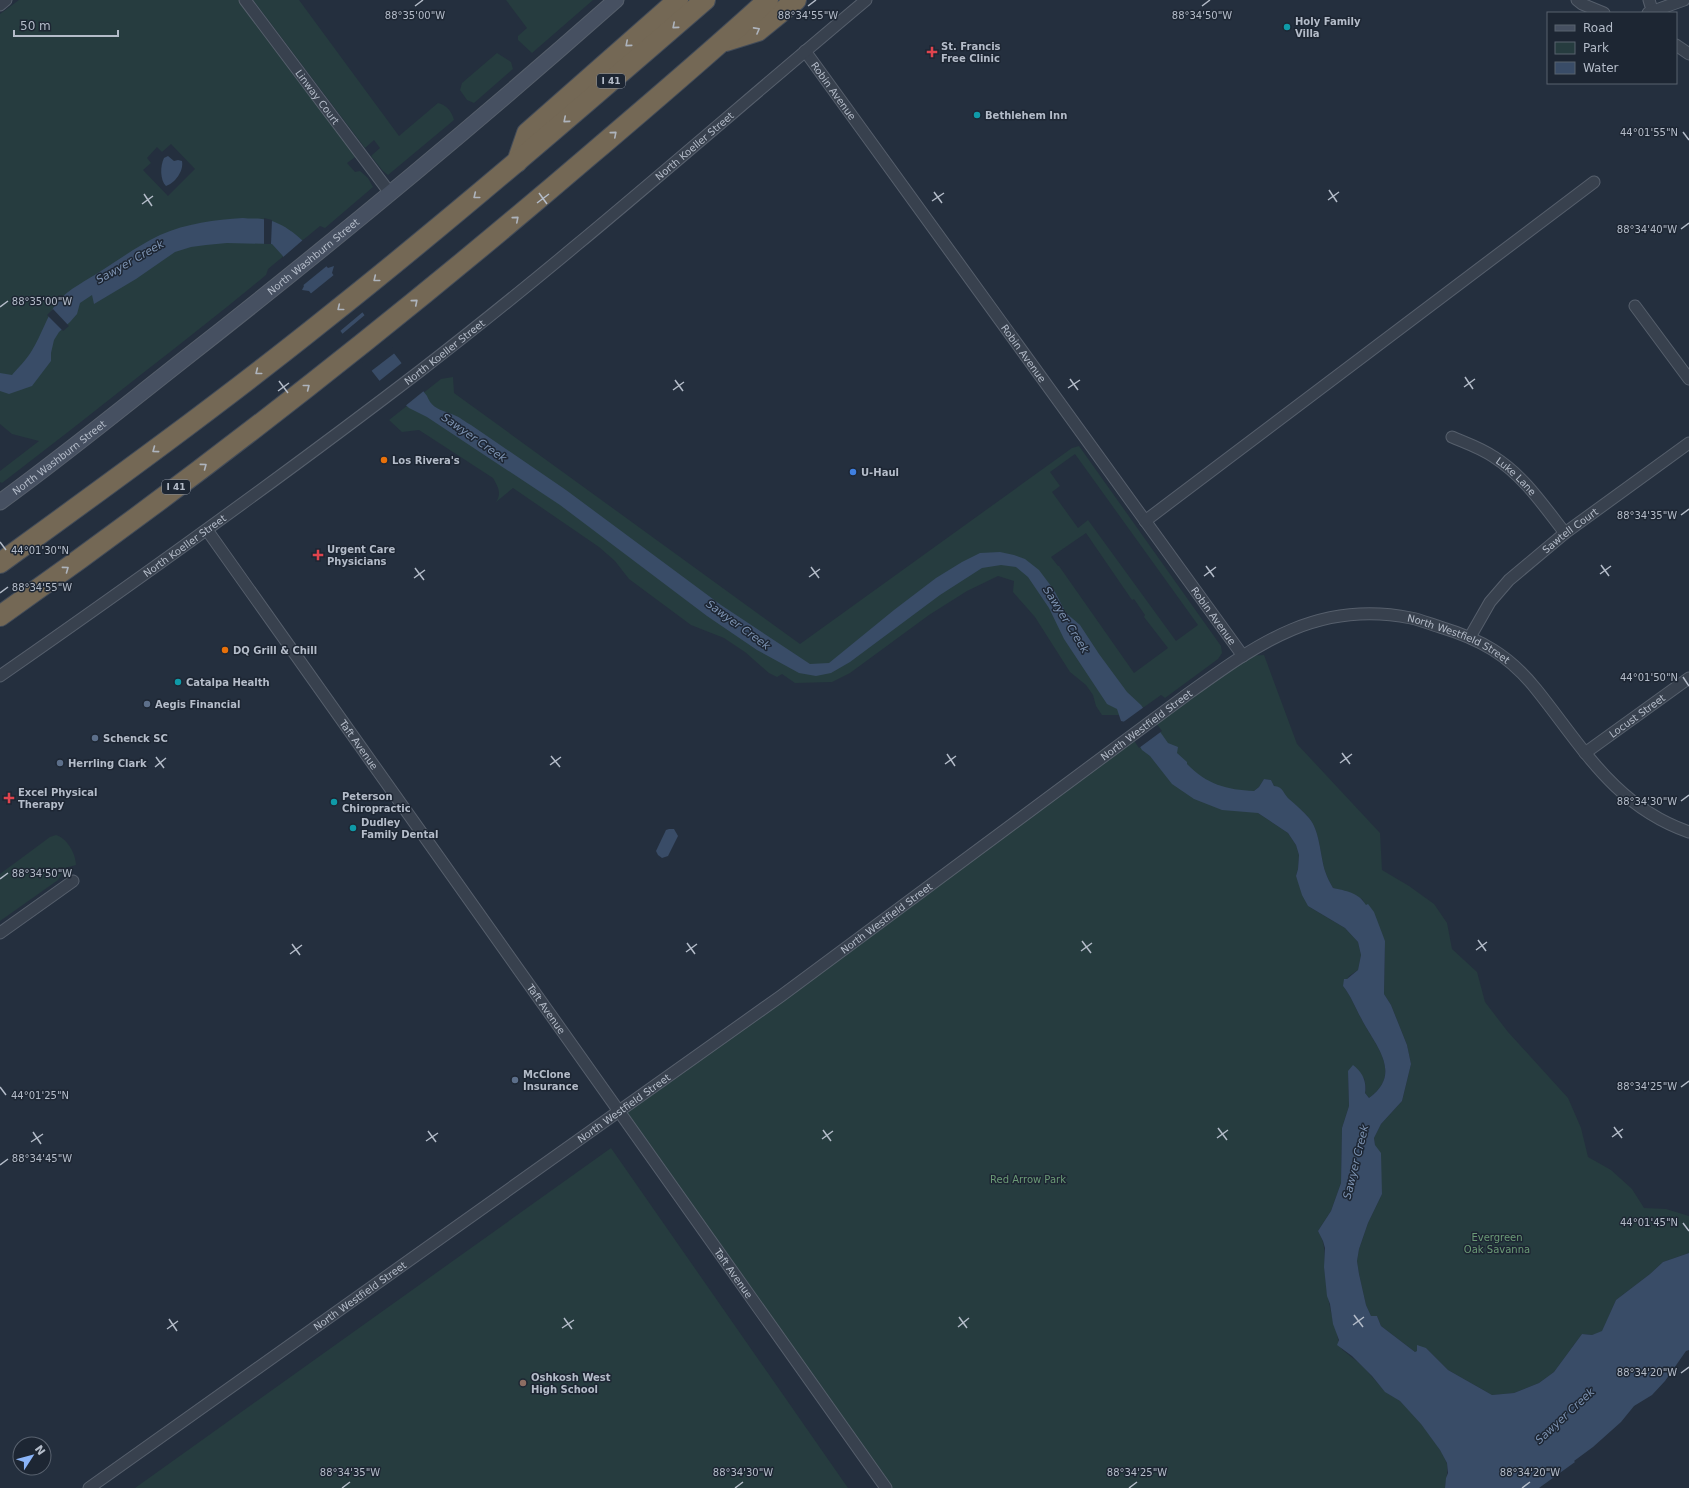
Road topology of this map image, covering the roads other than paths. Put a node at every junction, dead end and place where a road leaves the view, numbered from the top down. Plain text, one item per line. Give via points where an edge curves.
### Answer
1 (6, 0) edge
2 (245, 0) edge
3 (616, 0) edge
4 (678, 0) edge
5 (705, 0) edge
6 (768, 0) edge
7 (796, 0) edge
8 (866, 0) edge
9 (1577, 0) edge
10 (1649, 0) edge
11 (1684, 0) edge
12 (0, 5) edge
13 (1602, 12) edge
14 (1651, 12) edge
15 (1654, 12) edge
16 (721, 43) junction
17 (1677, 46) edge
18 (805, 51) junction
19 (1689, 54) edge
20 (517, 162) junction
21 (1594, 182) dead end
22 (390, 192) junction
23 (1635, 306) dead end
24 (1689, 378) edge
25 (1452, 437) dead end
26 (1689, 443) edge
27 (0, 502) edge
28 (1145, 521) junction
29 (207, 530) junction
30 (1565, 533) junction
31 (0, 563) edge
32 (0, 616) edge
33 (1470, 637) junction
34 (1242, 656) junction
35 (0, 676) edge
36 (1689, 678) edge
37 (1585, 753) junction
38 (1689, 832) edge
39 (73, 881) dead end
40 (0, 933) edge
41 (619, 1111) junction
42 (89, 1488) edge
43 (886, 1488) edge

1 - 12 street
2 - 22 street, Linway Court
3 - 22 street, North Washburn Street
4 -> 20 highway via 527,132
5 -> 20 highway, I 41
6 - 16 highway, I 41
16 -> 7 highway via 758,31
8 - 18 street, North Koeller Street
9 - 13 street
10 - 14 street
11 - 15 street
32 -> 16 highway, I 41 via 114,533 385,327 508,226
17 - 19 street
18 - 28 street, Robin Avenue
18 - 29 street, North Koeller Street via 565,254 420,371
20 -> 31 highway, I 41 via 322,322 180,431
21 - 28 street
22 - 27 street, North Washburn Street via 287,278
23 - 24 street
25 - 30 street, Luke Lane via 1493,456 1512,470 1530,487
26 - 30 street, Sawtell Court
28 - 34 street, Robin Avenue
29 - 35 street, North Koeller Street
29 - 41 street, Taft Avenue
30 - 33 street, Sawtell Court via 1509,580 1490,602
33 - 34 street, North Westfield Street via 1413,618 1357,614 1301,625 1267,640
33 - 37 street, North Westfield Street via 1502,655 1524,675
34 - 41 street, North Westfield Street via 781,996
36 - 37 street, Locust Street
37 - 38 street, North Westfield Street via 1605,777 1633,802 1665,822
39 - 40 street
41 - 42 street, North Westfield Street
41 - 43 street, Taft Avenue

